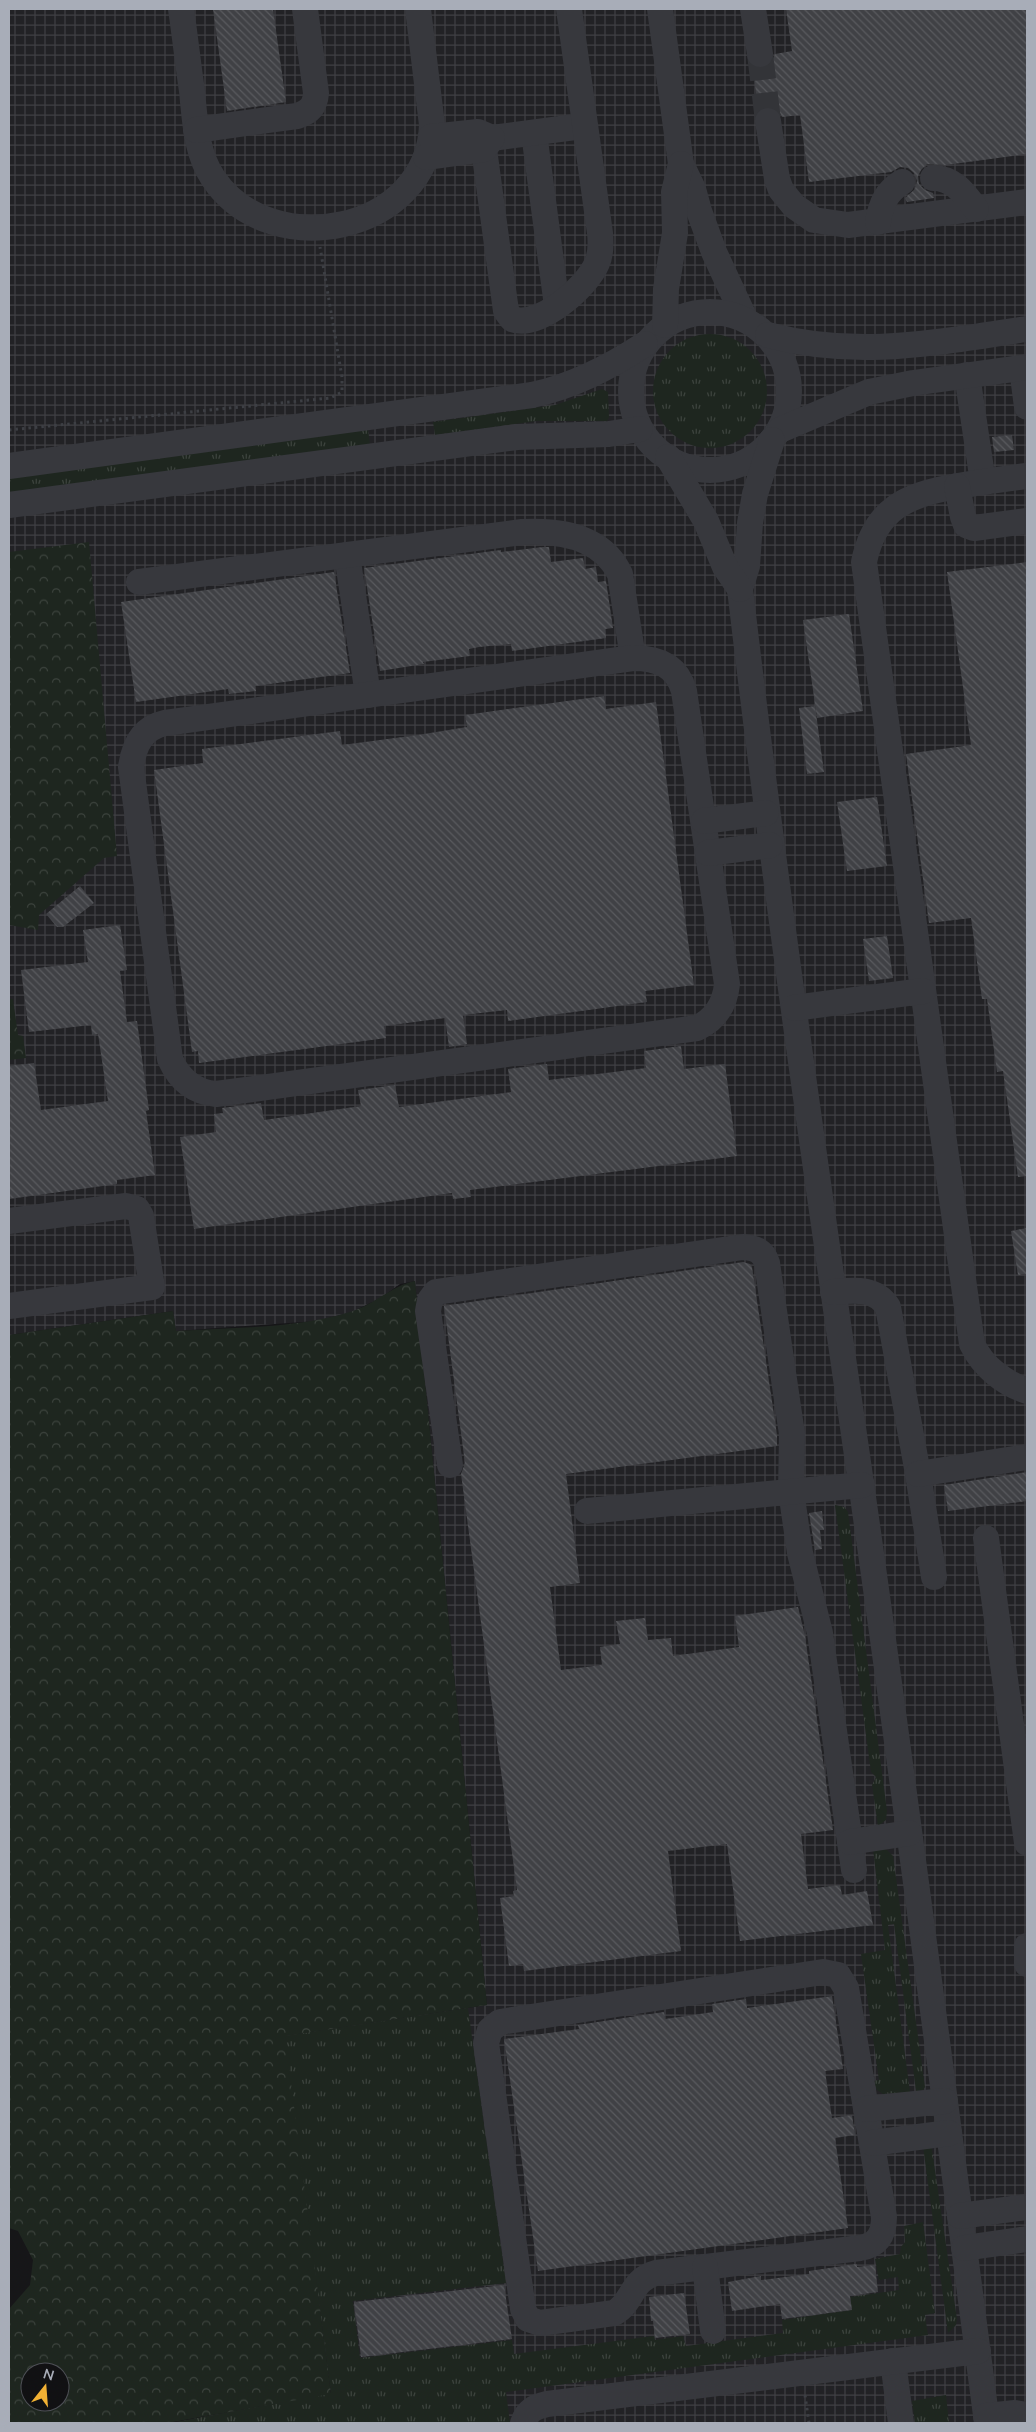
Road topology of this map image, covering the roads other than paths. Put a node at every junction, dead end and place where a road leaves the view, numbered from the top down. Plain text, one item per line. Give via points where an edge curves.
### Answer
1 (181, 9) edge
2 (305, 9) edge
3 (418, 9) edge
4 (568, 9) edge
5 (660, 9) edge
6 (754, 9) edge
7 (760, 54) tunnel mouth
8 (768, 121) tunnel mouth
9 (584, 126) junction
10 (196, 130) junction
11 (534, 133) junction
12 (488, 144) junction
13 (428, 147) junction
14 (681, 164) junction
15 (933, 178) dead end
16 (902, 182) dead end
17 (1027, 202) edge
18 (976, 209) junction
19 (878, 222) junction
20 (557, 306) junction
21 (745, 319) junction
22 (665, 325) junction
23 (1027, 329) edge
24 (768, 335) junction
25 (645, 344) junction
26 (1025, 368) edge
27 (967, 375) junction
28 (1027, 407) edge
29 (640, 429) junction
30 (776, 435) junction
31 (668, 457) junction
32 (9, 466) edge
33 (1027, 476) edge
34 (982, 482) junction
35 (957, 486) junction
36 (9, 505) edge
37 (1027, 521) edge
38 (348, 555) junction
39 (139, 582) dead end
40 (740, 589) junction
41 (633, 658) junction
42 (368, 695) junction
43 (766, 812) junction
44 (704, 821) junction
45 (770, 845) junction
46 (708, 852) junction
47 (923, 991) junction
48 (794, 1008) junction
49 (9, 1221) edge
50 (833, 1292) junction
51 (9, 1306) edge
52 (1016, 1387) edge
53 (1027, 1410) edge
54 (1027, 1457) edge
55 (450, 1465) dead end
56 (918, 1474) junction
57 (862, 1485) junction
58 (791, 1491) junction
59 (587, 1510) dead end
60 (986, 1538) dead end
61 (934, 1577) dead end
62 (909, 1833) junction
63 (850, 1842) junction
64 (1027, 1843) edge
65 (854, 1870) dead end
66 (1027, 1946) edge
67 (1027, 1964) edge
68 (945, 2100) junction
69 (866, 2109) junction
70 (949, 2133) junction
71 (872, 2143) junction
72 (1027, 2207) edge
73 (960, 2216) junction
74 (1027, 2239) edge
75 (964, 2248) junction
76 (705, 2267) junction
77 (713, 2332) dead end
78 (978, 2351) junction
79 (893, 2361) junction
80 (1027, 2415) edge
81 (987, 2420) edge
82 (524, 2423) edge
83 (901, 2423) edge

1 - 10 street
2 - 10 street via 316,93 314,106 297,116
3 - 13 street via 432,125
4 - 9 street
5 - 14 street
6 - 7 street
8 - 19 street via 777,179 794,206 814,220 832,224
9 - 11 street
9 - 20 street via 600,253 589,277
10 - 13 street via 206,166 224,193 253,215 288,226 317,227 358,220 390,204 421,170
11 - 12 street
11 - 20 street
12 - 13 street
12 - 20 street via 506,311 512,319 524,322
14 - 21 street via 714,252
14 - 22 street via 674,192 675,234 666,289
15 - 18 street via 954,183
16 - 19 street via 886,196
17 - 18 street
18 - 19 street
21 - 22 street via 718,311 691,313
21 - 24 street
22 - 25 street
23 - 24 street via 885,348 819,346
24 - 30 street via 782,356 789,380 788,406
25 - 29 street via 633,369 631,399
25 - 32 street via 588,377 532,395
26 - 27 street
26 - 28 street
27 - 30 street via 869,392
27 - 34 street
29 - 31 street via 653,446
29 - 36 street via 609,434 517,437
30 - 31 street via 763,450 741,464 716,470 690,467
30 - 40 street via 755,494 747,566
31 - 40 street via 706,521 725,568
33 - 34 street
34 - 35 street
35 - 37 street via 966,525 974,528
35 - 47 street via 918,494 893,509 875,528 864,562
38 - 39 street
38 - 41 street via 522,532 556,532 574,536 600,549 620,574
38 - 42 street
40 - 43 street
41 - 42 street
41 - 44 street via 663,663 681,680
42 - 46 street via 165,723 147,730 136,746 131,767 170,1059 180,1076 201,1092 216,1094 698,1028 717,1014 726,984
43 - 44 street
43 - 45 street
44 - 46 street
45 - 46 street
45 - 48 street
47 - 48 street
47 - 52 street via 972,1344 977,1355
48 - 50 street
49 - 51 street via 132,1207 141,1216 152,1287
50 - 56 street via 869,1292 880,1297 888,1307
50 - 57 street
52 - 53 street via 1013,1398
54 - 56 street
55 - 58 street via 428,1310 436,1292 744,1247 756,1249 767,1263 792,1434
56 - 61 street
57 - 58 street
57 - 62 street
58 - 59 street
58 - 63 street via 801,1558 820,1633
60 - 64 street
62 - 63 street
62 - 68 street
63 - 65 street
66 - 67 street
68 - 69 street
68 - 70 street
69 - 71 street
69 - 76 street via 846,1988 842,1978 834,1973 823,1972 494,2025 486,2043 522,2309 528,2319 540,2323 614,2313 623,2306 643,2277
70 - 71 street
70 - 73 street
71 - 76 street via 884,2217 882,2233 875,2243 860,2248
72 - 73 street
73 - 75 street
74 - 75 street
75 - 78 street
76 - 77 street
78 - 79 street
78 - 81 street
79 - 82 street via 547,2404 532,2409
79 - 83 street
80 - 81 street via 1015,2413

